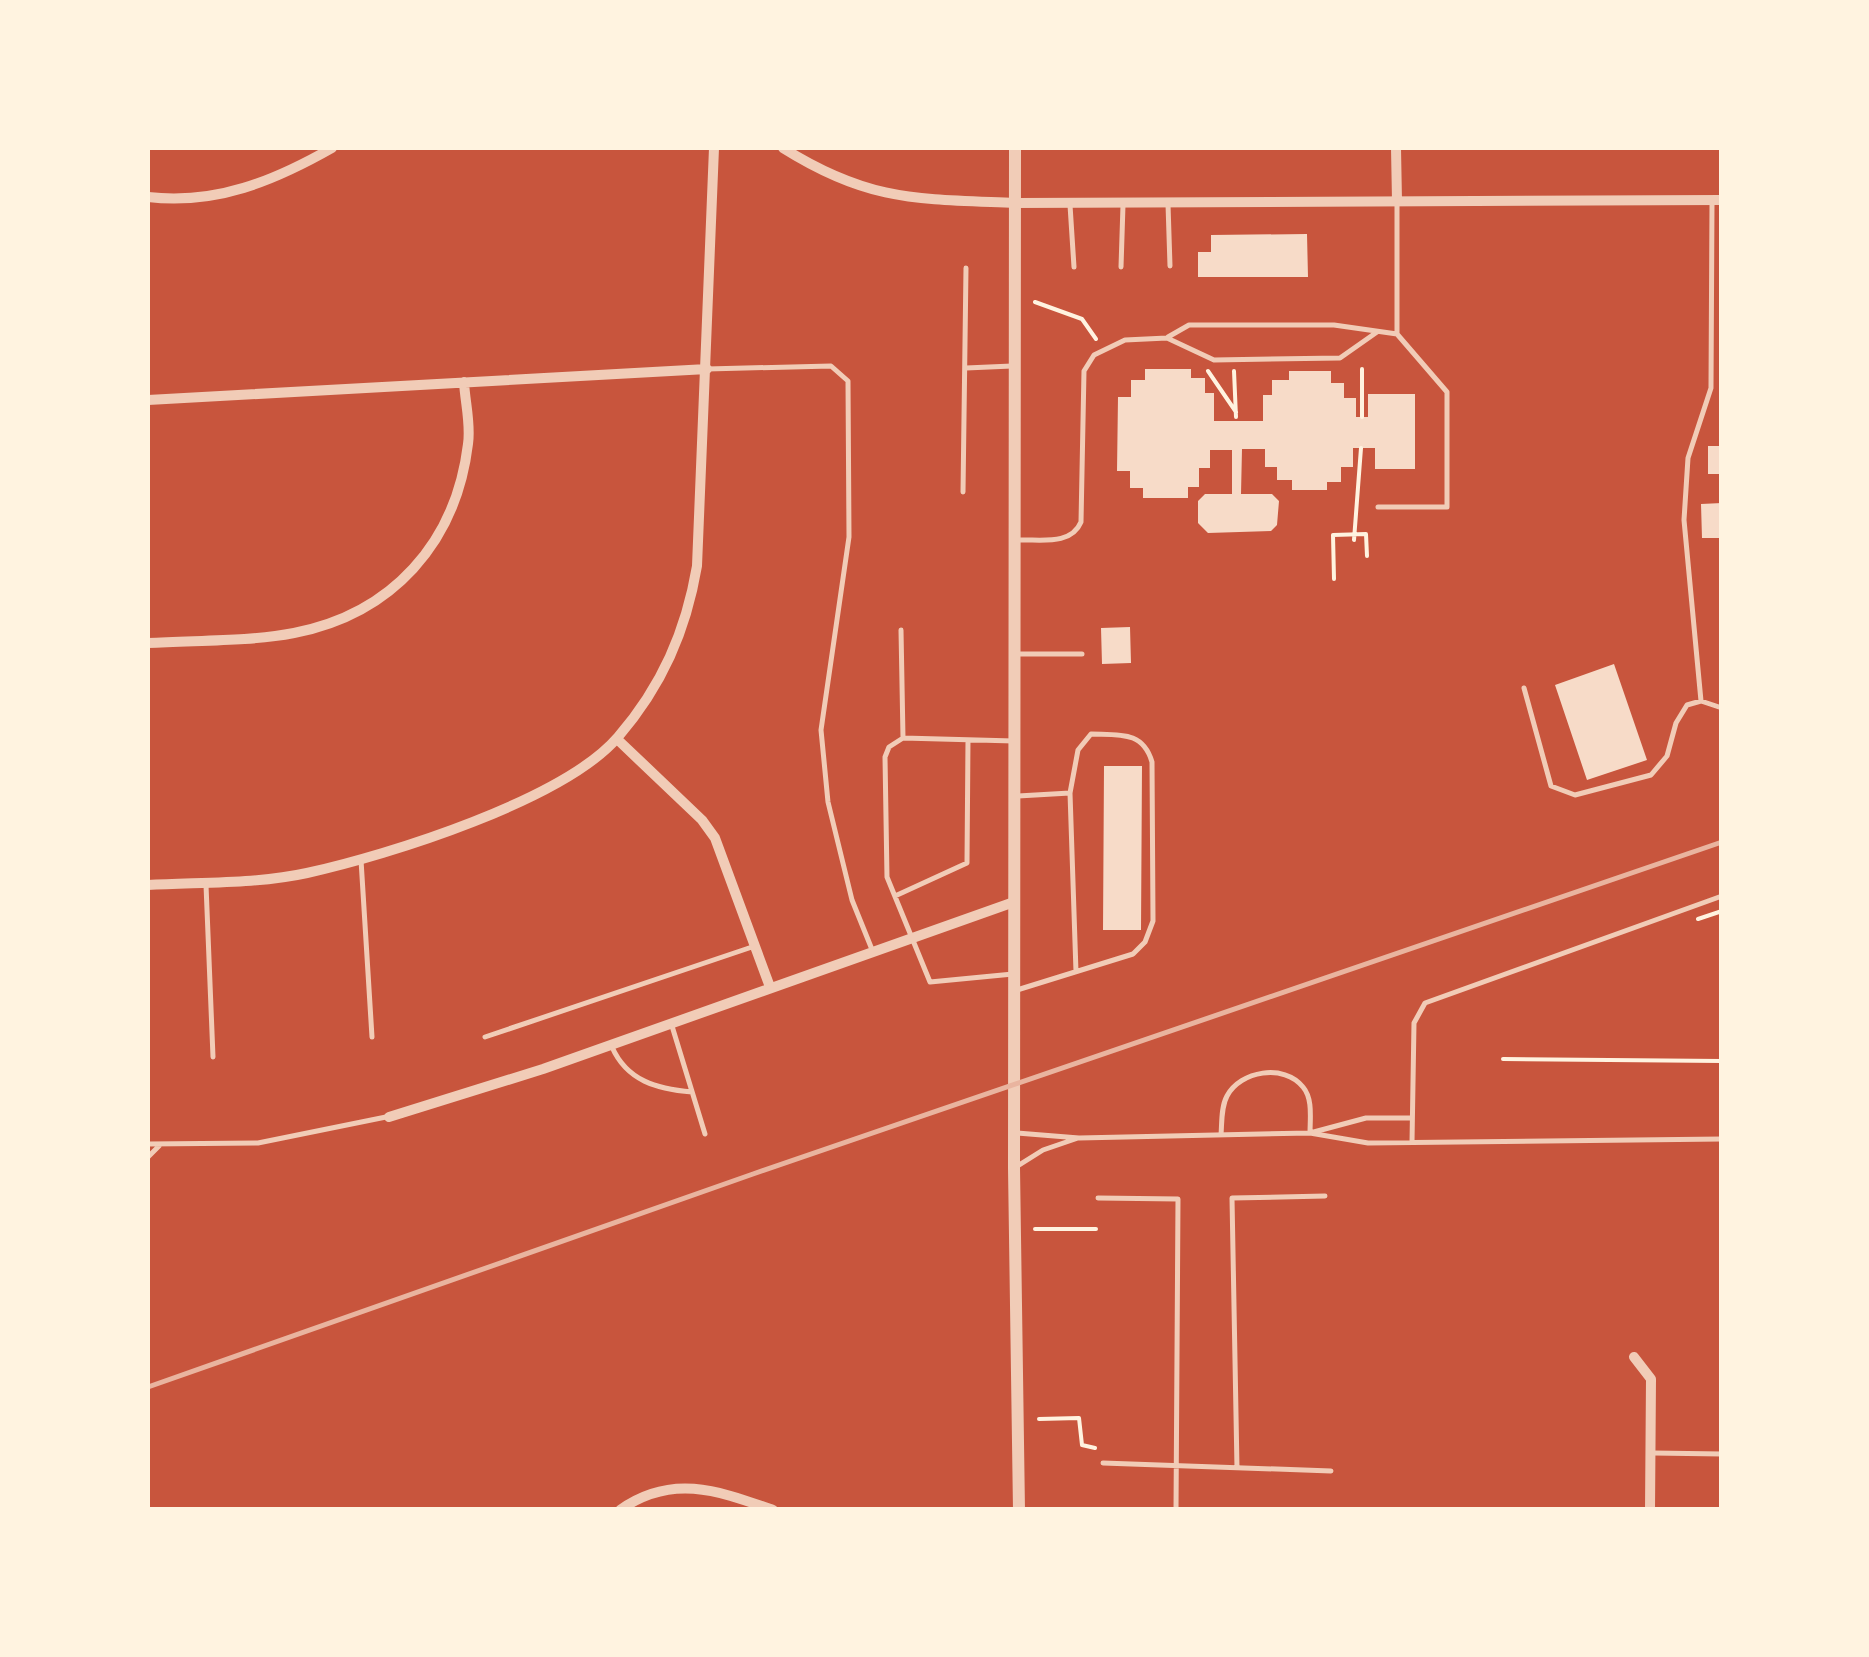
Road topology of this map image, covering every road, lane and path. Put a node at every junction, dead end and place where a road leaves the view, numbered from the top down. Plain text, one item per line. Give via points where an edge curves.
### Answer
1 (332, 148) edge
2 (714, 148) edge
3 (784, 148) edge
4 (1015, 148) edge
5 (1396, 148) edge
6 (148, 197) edge
7 (1717, 200) edge
8 (1397, 201) junction
9 (1122, 202) junction
10 (1168, 202) junction
11 (1015, 203) junction
12 (1070, 203) junction
13 (1074, 266) dead end
14 (1170, 266) dead end
15 (1121, 267) dead end
16 (966, 268) dead end
17 (1712, 274) junction
18 (1722, 274) edge
19 (1034, 302) dead end
20 (1377, 332) junction
21 (1397, 334) junction
22 (1167, 338) junction
23 (1096, 339) dead end
24 (1014, 366) junction
25 (708, 368) junction
26 (966, 368) junction
27 (1208, 370) dead end
28 (1234, 370) dead end
29 (1362, 370) dead end
30 (464, 382) junction
31 (148, 400) edge
32 (1362, 417) dead end
33 (1361, 448) dead end
34 (963, 492) dead end
35 (1378, 506) dead end
36 (1354, 537) junction
37 (1014, 540) junction
38 (1367, 556) dead end
39 (1334, 579) dead end
40 (901, 630) dead end
41 (148, 643) edge
42 (1014, 654) junction
43 (1082, 654) dead end
44 (1524, 688) dead end
45 (1700, 702) junction
46 (1722, 708) edge
47 (902, 738) junction
48 (617, 739) junction
49 (968, 740) junction
50 (1014, 740) junction
51 (1070, 793) junction
52 (1014, 796) junction
53 (361, 860) junction
54 (206, 882) junction
55 (148, 884) edge
56 (895, 896) junction
57 (1722, 896) edge
58 (1014, 902) junction
59 (1722, 910) edge
60 (1690, 921) dead end
61 (913, 938) junction
62 (755, 946) junction
63 (873, 952) junction
64 (1076, 972) junction
65 (1014, 974) junction
66 (770, 988) junction
67 (1014, 991) junction
68 (671, 1023) junction
69 (485, 1037) dead end
70 (372, 1038) dead end
71 (611, 1045) junction
72 (213, 1057) dead end
73 (1503, 1059) dead end
74 (1722, 1061) edge
75 (692, 1092) junction
76 (389, 1116) joint
77 (1412, 1118) junction
78 (1014, 1133) junction
79 (1310, 1133) junction
80 (705, 1134) dead end
81 (1221, 1135) junction
82 (1079, 1138) junction
83 (1722, 1139) edge
84 (1412, 1142) junction
85 (148, 1144) edge
86 (162, 1144) junction
87 (148, 1157) edge
88 (1014, 1168) junction
89 (1325, 1196) dead end
90 (1098, 1198) dead end
91 (1096, 1228) dead end
92 (1036, 1229) dead end
93 (1634, 1357) dead end
94 (1039, 1419) dead end
95 (1095, 1448) dead end
96 (1650, 1453) junction
97 (1722, 1454) edge
98 (1103, 1463) dead end
99 (1176, 1466) junction
100 (1237, 1468) junction
101 (1331, 1471) dead end
102 (620, 1510) edge
103 (774, 1510) edge
104 (1019, 1510) edge
105 (1176, 1510) edge
106 (1650, 1510) edge

1 - 6 street via 245,191
2 - 25 street
3 - 11 street via 854,186 892,196
4 - 11 street
5 - 8 street
7 - 8 street
7 - 17 lane
8 - 10 street
8 - 21 lane
9 - 10 street
9 - 12 street
9 - 15 lane
10 - 14 lane
11 - 12 street
11 - 24 street
12 - 13 lane
16 - 26 lane
17 - 18 lane
17 - 45 lane via 1711,388 1688,458 1684,520
19 - 23 path via 1082,318
20 - 21 lane
20 - 22 lane via 1334,325 1189,325
20 - 22 lane via 1340,358 1214,360
21 - 35 lane via 1447,392 1447,507
22 - 37 lane via 1126,340 1088,362 1081,522 1069,538
24 - 26 lane
24 - 37 street
25 - 30 street
25 - 48 street via 689,612 666,670
25 - 63 lane via 831,366 848,381 849,537 822,730 828,802 852,900
26 - 34 lane
27 - 28 path via 1236,414
29 - 32 path
30 - 31 street
30 - 41 street via 469,442 452,512 408,578 332,624 291,634
33 - 36 path
36 - 38 path via 1366,534
36 - 39 path via 1333,535
37 - 42 street
40 - 47 lane
42 - 43 lane
42 - 50 street
44 - 45 lane via 1552,786 1576,795 1651,775 1687,705
45 - 46 lane
47 - 49 lane
47 - 56 lane via 884,757 887,877
48 - 53 street via 519,802
48 - 62 street via 715,838
49 - 50 lane
49 - 56 lane via 966,863
50 - 52 street
51 - 52 lane
51 - 64 lane
51 - 64 lane via 1078,750 1091,734 1131,735 1148,746 1153,922 1133,954
52 - 58 street
53 - 54 street via 304,874
53 - 70 lane
54 - 55 street
54 - 72 lane
56 - 61 lane
57 - 77 lane via 1426,1003 1414,1023
58 - 61 street
58 - 65 street
59 - 60 path
61 - 63 street
61 - 65 lane via 930,982
62 - 66 street
62 - 69 lane
63 - 66 street
64 - 67 lane
65 - 67 street
66 - 68 street
67 - 78 street
68 - 71 street
68 - 75 lane
71 - 75 lane via 620,1066 637,1078 663,1090
71 - 76 street
73 - 74 path
75 - 80 lane
76 - 86 lane via 258,1143
77 - 79 lane via 1366,1118
77 - 84 lane
78 - 82 lane
78 - 88 street
79 - 81 lane
79 - 81 lane via 1302,1085 1259,1073 1236,1084 1226,1098
79 - 84 lane
81 - 82 lane
82 - 88 lane
83 - 84 lane
85 - 86 lane
86 - 87 lane
88 - 104 street
89 - 100 lane via 1232,1198
90 - 99 lane via 1178,1199
91 - 92 path
93 - 96 street via 1651,1379
94 - 95 path via 1079,1418 1082,1444
96 - 97 lane
96 - 106 street
98 - 99 lane
99 - 100 lane
99 - 105 lane
100 - 101 lane
102 - 103 street via 679,1486 717,1490

